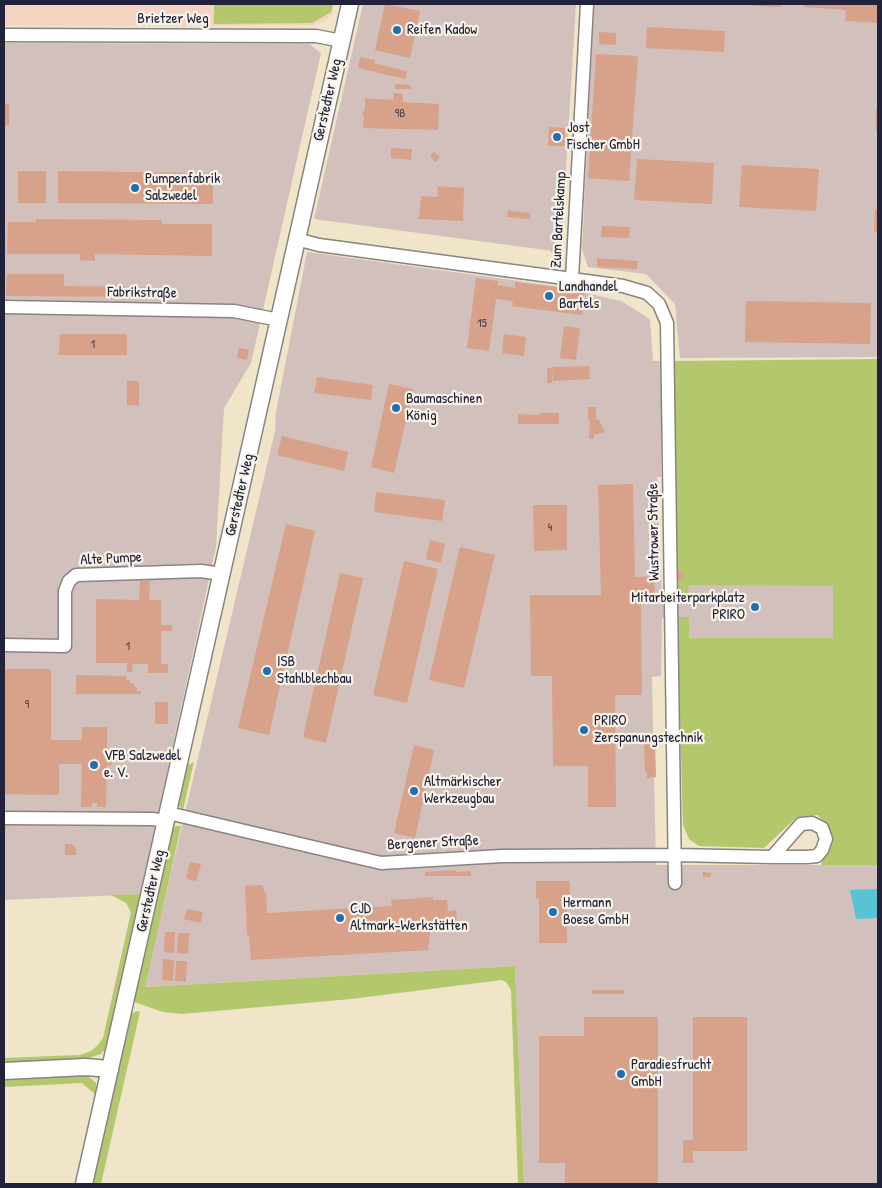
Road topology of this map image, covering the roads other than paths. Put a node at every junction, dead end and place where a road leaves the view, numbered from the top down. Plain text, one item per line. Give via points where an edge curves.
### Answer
1 (350, 4) edge
2 (587, 4) edge
3 (4, 35) edge
4 (342, 41) junction
5 (296, 239) junction
6 (572, 279) junction
7 (4, 307) edge
8 (278, 320) junction
9 (222, 574) junction
10 (4, 645) edge
11 (167, 817) junction
12 (4, 818) edge
13 (675, 855) junction
14 (772, 857) dead end
15 (675, 883) dead end
16 (110, 1070) junction
17 (4, 1071) edge
18 (84, 1184) edge

1 - 4 street, Gerstedter Weg
2 - 6 street, Zum Bartelskamp
3 - 4 street, Brietzer Weg via 302,36
4 - 5 street, Gerstedter Weg
5 - 6 street, Zum Bartelskamp
5 - 8 street, Gerstedter Weg
6 - 13 street, Wustrower Straße via 647,293 659,304 667,323
7 - 8 street, Fabrikstraße via 234,311
8 - 9 street, Gerstedter Weg
9 - 10 street, Alte Pumpe via 76,575 65,591 65,646
9 - 11 street, Gerstedter Weg
11 - 12 street
11 - 13 street, Bergener Straße via 380,862 502,856
11 - 16 street, Gerstedter Weg
13 - 14 street, Bergener Straße
13 - 15 street, Wustrower Straße
16 - 17 street
16 - 18 street, Gerstedter Weg

